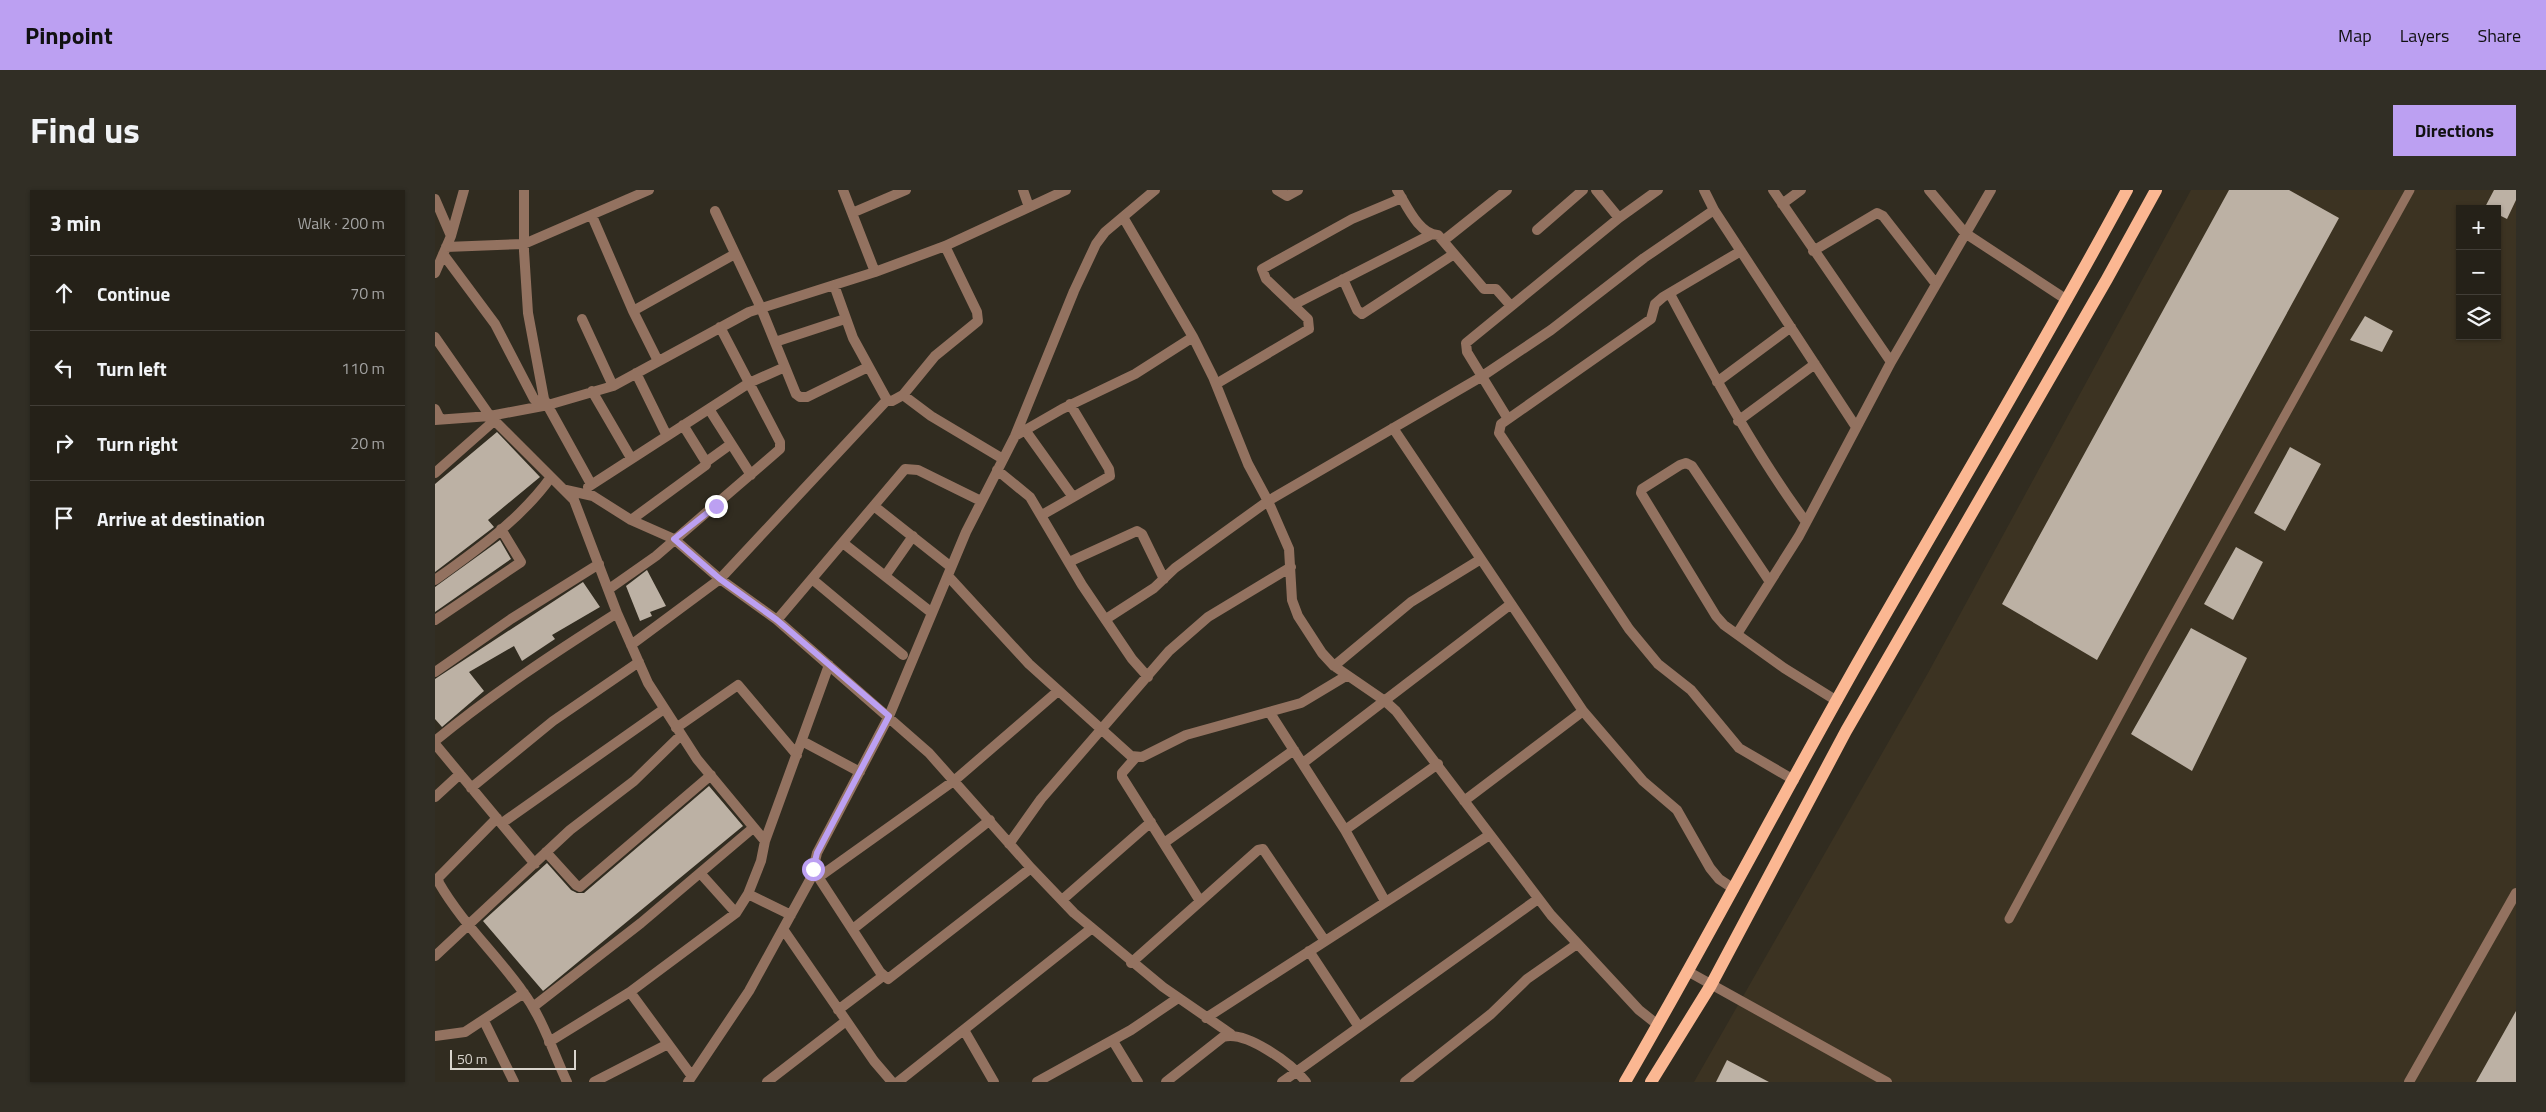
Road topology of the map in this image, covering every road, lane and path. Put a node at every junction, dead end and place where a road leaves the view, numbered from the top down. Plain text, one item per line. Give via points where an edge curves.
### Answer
1 (464, 190) edge
2 (524, 190) edge
3 (649, 190) edge
4 (843, 190) edge
5 (906, 190) edge
6 (1023, 190) edge
7 (1066, 190) edge
8 (1155, 190) edge
9 (1277, 190) edge
10 (1298, 190) edge
11 (1507, 190) edge
12 (1583, 190) edge
13 (1596, 190) edge
14 (1658, 190) edge
15 (1773, 190) edge
16 (1801, 190) edge
17 (1929, 190) edge
18 (1991, 190) edge
19 (2127, 190) edge
20 (2156, 190) edge
21 (2410, 190) edge
22 (1707, 191) edge
23 (1399, 194) edge
24 (435, 199) edge
25 (1782, 204) junction
26 (1029, 207) junction
27 (715, 210) dead end
28 (1714, 210) junction
29 (852, 213) junction
30 (592, 216) junction
31 (1123, 217) junction
32 (1619, 218) junction
33 (1537, 230) dead end
34 (1965, 233) junction
35 (1430, 234) junction
36 (451, 236) junction
37 (1443, 241) junction
38 (524, 244) junction
39 (945, 246) junction
40 (444, 251) junction
41 (1741, 251) junction
42 (1813, 251) junction
43 (735, 254) junction
44 (1454, 254) junction
45 (875, 272) junction
46 (435, 273) edge
47 (1343, 279) junction
48 (1936, 284) junction
49 (834, 285) junction
50 (1670, 294) junction
51 (2067, 300) junction
52 (1293, 306) junction
53 (1511, 306) junction
54 (761, 308) junction
55 (633, 312) junction
56 (582, 319) dead end
57 (845, 319) junction
58 (720, 327) junction
59 (1791, 327) junction
60 (435, 337) edge
61 (1193, 337) junction
62 (775, 342) junction
63 (658, 360) junction
64 (1891, 362) junction
65 (1815, 364) junction
66 (785, 367) junction
67 (868, 367) junction
68 (636, 373) junction
69 (1481, 377) junction
70 (1717, 382) junction
71 (749, 383) junction
72 (1216, 384) junction
73 (613, 386) junction
74 (592, 391) junction
75 (903, 395) junction
76 (887, 400) junction
77 (546, 402) junction
78 (1070, 404) junction
79 (709, 409) junction
80 (437, 416) edge
81 (493, 418) junction
82 (1508, 419) junction
83 (1738, 421) junction
84 (683, 425) junction
85 (1856, 427) junction
86 (1393, 428) junction
87 (1025, 430) junction
88 (667, 436) junction
89 (1015, 436) junction
90 (731, 444) junction
91 (631, 458) junction
92 (1003, 459) junction
93 (706, 462) junction
94 (997, 470) junction
95 (435, 473) edge
96 (751, 475) junction
97 (551, 477) junction
98 (591, 484) junction
99 (566, 490) junction
100 (583, 493) junction
101 (1073, 497) junction
102 (981, 501) junction
103 (1268, 501) junction
104 (874, 506) junction
105 (1042, 515) junction
106 (631, 520) junction
107 (1806, 522) junction
108 (501, 529) junction
109 (913, 536) junction
110 (674, 539) junction
111 (843, 543) junction
112 (1481, 559) junction
113 (1069, 562) junction
114 (599, 564) junction
115 (1291, 567) junction
116 (949, 571) junction
117 (885, 576) junction
118 (812, 578) junction
119 (720, 579) junction
120 (1164, 579) junction
121 (435, 580) edge
122 (1770, 582) junction
123 (609, 589) junction
124 (1511, 604) junction
125 (617, 613) junction
126 (932, 613) junction
127 (435, 620) edge
128 (777, 620) junction
129 (1105, 620) junction
130 (1737, 634) junction
131 (631, 645) junction
132 (903, 655) dead end
133 (639, 662) junction
134 (829, 665) junction
135 (1333, 666) junction
136 (435, 672) edge
137 (1347, 676) junction
138 (1148, 677) junction
139 (1057, 691) junction
140 (1385, 700) junction
141 (1837, 701) junction
142 (664, 709) junction
143 (1583, 711) junction
144 (1270, 713) junction
145 (889, 716) junction
146 (1101, 730) junction
147 (679, 731) junction
148 (802, 741) junction
149 (435, 742) edge
150 (1294, 750) junction
151 (797, 755) junction
152 (1136, 757) junction
153 (1303, 763) junction
154 (1438, 764) junction
155 (860, 772) junction
156 (460, 774) junction
157 (711, 775) junction
158 (955, 780) junction
159 (1794, 780) junction
160 (471, 788) junction
161 (435, 797) edge
162 (1464, 801) junction
163 (990, 820) junction
164 (499, 821) junction
165 (1151, 822) junction
166 (753, 828) junction
167 (1345, 830) junction
168 (1488, 836) junction
169 (765, 842) junction
170 (1164, 843) junction
171 (1009, 844) junction
172 (546, 852) junction
173 (535, 864) junction
174 (1031, 868) junction
175 (816, 873) junction
176 (701, 874) junction
177 (1734, 889) junction
178 (2516, 893) edge
179 (748, 894) junction
180 (1537, 899) junction
181 (1061, 900) junction
182 (1200, 901) junction
183 (1385, 901) junction
184 (736, 913) junction
185 (791, 915) junction
186 (2009, 919) dead end
187 (468, 923) junction
188 (1092, 928) junction
189 (783, 929) junction
190 (853, 930) junction
191 (1325, 941) junction
192 (1577, 944) junction
193 (1309, 951) junction
194 (435, 956) edge
195 (1131, 963) junction
196 (1689, 972) junction
197 (883, 976) junction
198 (1711, 984) junction
199 (630, 992) junction
200 (524, 993) junction
201 (1178, 998) junction
202 (533, 1007) junction
203 (838, 1010) junction
204 (1206, 1018) junction
205 (484, 1021) junction
206 (846, 1021) junction
207 (1658, 1025) junction
208 (1359, 1027) junction
209 (964, 1030) junction
210 (1231, 1034) junction
211 (435, 1036) edge
212 (1113, 1041) junction
213 (549, 1042) junction
214 (668, 1044) junction
215 (1298, 1071) junction
216 (690, 1079) edge
217 (514, 1082) edge
218 (567, 1082) edge
219 (594, 1082) edge
220 (767, 1082) edge
221 (892, 1082) edge
222 (898, 1082) edge
223 (994, 1082) edge
224 (1037, 1082) edge
225 (1138, 1082) edge
226 (1165, 1082) edge
227 (1282, 1082) edge
228 (1306, 1082) edge
229 (1405, 1082) edge
230 (1625, 1082) edge
231 (1651, 1082) edge
232 (1887, 1082) edge
233 (2409, 1082) edge

1 - 36 street
2 - 38 street
3 - 30 street
4 - 29 street
5 - 29 street
6 - 26 street
7 - 26 street
8 - 31 street
9 - 10 street via 1287,196
11 - 37 street
12 - 33 street
13 - 32 street
14 - 32 street
15 - 25 street
16 - 25 street
17 - 34 street
18 - 34 street
19 - 51 main road
20 - 198 main road via 1846,731
21 - 186 lane
22 - 28 street
23 - 35 street
23 - 52 street via 1263,269 1266,278
24 - 36 street
25 - 42 street
26 - 39 street
27 - 43 street
28 - 41 street
28 - 69 street via 1644,258 1551,330
29 - 45 street
30 - 38 street
30 - 55 street
31 - 61 street
31 - 89 street via 1096,244 1073,291
32 - 53 street
34 - 48 street
34 - 51 street
35 - 37 street via 1438,235
35 - 47 street
36 - 40 street
37 - 44 street
38 - 40 street
38 - 77 street via 530,333
39 - 45 street
39 - 75 street via 977,312 978,321 935,356
40 - 46 street
40 - 77 street via 495,324 534,399
41 - 50 street
41 - 59 street
42 - 48 street via 1877,212
42 - 64 street
43 - 54 street
43 - 55 street
44 - 47 street via 1362,314
44 - 53 street via 1484,289 1496,289
45 - 49 street
47 - 52 street
48 - 64 street
49 - 54 street
49 - 57 street
50 - 70 street
50 - 82 street via 1655,304 1651,319
51 - 141 main road
52 - 72 street via 1301,310 1308,320 1309,329
53 - 69 street via 1466,343 1467,352
54 - 58 street
54 - 62 street
55 - 63 street
56 - 73 street
57 - 62 street
57 - 67 street
58 - 63 street
58 - 71 street
59 - 65 street
59 - 70 street
60 - 81 street
61 - 72 street
61 - 78 street via 1135,374
62 - 66 street
63 - 68 street
64 - 85 street
65 - 83 street
65 - 85 street
66 - 67 street via 796,394 807,397
66 - 71 street
67 - 76 street
68 - 73 street
68 - 88 street
69 - 82 street
69 - 86 street
70 - 83 street
71 - 79 street
71 - 96 street via 780,442 777,452
72 - 103 street via 1248,464
73 - 74 street
74 - 77 street
74 - 91 street
75 - 76 street
75 - 92 street via 931,416
76 - 119 street
77 - 81 street
77 - 98 street
78 - 87 street
78 - 101 street via 1111,472 1110,476
79 - 84 street
79 - 90 street
80 - 81 street
81 - 95 street
81 - 97 street
82 - 159 street via 1501,424 1499,433 1629,629 1658,664 1691,690 1739,748
83 - 107 street
84 - 88 street
84 - 93 street
85 - 107 street
86 - 103 street
86 - 112 street
87 - 89 street
87 - 101 street
88 - 91 street
89 - 92 street
90 - 93 street
90 - 96 street
91 - 98 street
92 - 94 street
93 - 106 street via 703,469
94 - 102 street
94 - 105 street via 1030,496
96 - 110 street
97 - 99 street
97 - 108 street
98 - 100 street
99 - 100 street
99 - 114 street via 574,500
100 - 106 street
101 - 105 street
102 - 104 street via 911,468 905,469
102 - 116 street
103 - 115 street via 1289,549
103 - 120 street
104 - 109 street
104 - 111 street
105 - 113 street
106 - 110 street
107 - 122 street
108 - 121 street
108 - 127 street via 521,562
109 - 116 street
109 - 117 street
110 - 119 street
110 - 123 street
111 - 117 street
111 - 118 street
112 - 124 street
112 - 135 street via 1411,602
113 - 120 street via 1137,531 1142,534
113 - 129 street
114 - 123 street
114 - 136 street via 511,618
115 - 135 street via 1292,600 1298,616
115 - 138 street via 1208,617 1169,651
116 - 126 street
116 - 139 street via 1029,664
117 - 126 street
118 - 128 street
118 - 132 street
119 - 128 street
119 - 131 street
120 - 129 street
122 - 130 street
122 - 130 street via 1693,466 1680,465 1642,489 1641,493 1716,616
123 - 125 street
124 - 140 street
124 - 143 street
125 - 131 street
125 - 149 street via 535,665
126 - 145 street
128 - 134 street
129 - 138 street
130 - 141 street
131 - 133 street
133 - 142 street
133 - 160 street via 553,721
134 - 145 street
134 - 148 street
135 - 137 street
137 - 140 street
137 - 144 street via 1301,703
138 - 146 street
139 - 146 street
139 - 158 street
140 - 153 street
140 - 154 street
141 - 159 main road
142 - 147 street
142 - 164 street
143 - 162 street
143 - 177 street via 1643,781 1677,810 1710,868
144 - 150 street
144 - 152 street via 1186,736
145 - 155 street
145 - 158 street
146 - 152 street
146 - 171 street via 1041,799
147 - 151 street via 738,685
147 - 157 street
147 - 172 street via 634,781
148 - 151 street
148 - 155 street
149 - 156 street
150 - 153 street
150 - 170 street
151 - 169 street
152 - 165 street via 1122,777
153 - 167 street
154 - 162 street
154 - 167 street
155 - 175 street via 817,853
156 - 160 street
156 - 161 street
157 - 166 street
157 - 172 street via 580,887
158 - 163 street
158 - 175 street
159 - 177 main road
160 - 164 street
162 - 168 street
163 - 171 street
163 - 190 street
164 - 173 street
164 - 187 street via 438,878
165 - 170 street
165 - 181 street
166 - 169 street
166 - 176 street
167 - 183 street
168 - 180 street
168 - 183 street
169 - 179 street
170 - 182 street
171 - 174 street
172 - 173 street
173 - 187 street
174 - 181 street
174 - 197 street via 888,979
175 - 185 street
175 - 190 street
176 - 184 street
176 - 202 street
177 - 196 main road
178 - 233 street
179 - 184 street
179 - 185 street
180 - 192 street
180 - 208 street
181 - 188 street
182 - 191 street via 1263,848
182 - 195 street
183 - 191 street
184 - 199 street
185 - 189 street
187 - 194 street
187 - 200 street
188 - 195 street
188 - 209 street
189 - 203 street
189 - 216 street via 749,991
190 - 197 street
191 - 193 street
192 - 207 street via 1639,1010
192 - 229 street via 1527,979 1491,1014
193 - 204 street
193 - 208 street
195 - 201 street
196 - 198 street
196 - 207 main road
197 - 203 street
198 - 231 main road
198 - 232 street
199 - 213 street
199 - 214 street
200 - 202 street
200 - 205 street
201 - 204 street
201 - 212 street
202 - 213 street
203 - 206 street
204 - 210 street
205 - 211 street via 459,1034
205 - 217 street
206 - 220 street
206 - 221 street
207 - 230 main road
208 - 215 street
209 - 222 street
209 - 223 street
210 - 215 street via 1247,1038
210 - 226 street
212 - 224 street
212 - 225 street
213 - 218 street
214 - 216 street
214 - 219 street
215 - 227 street
215 - 228 street

